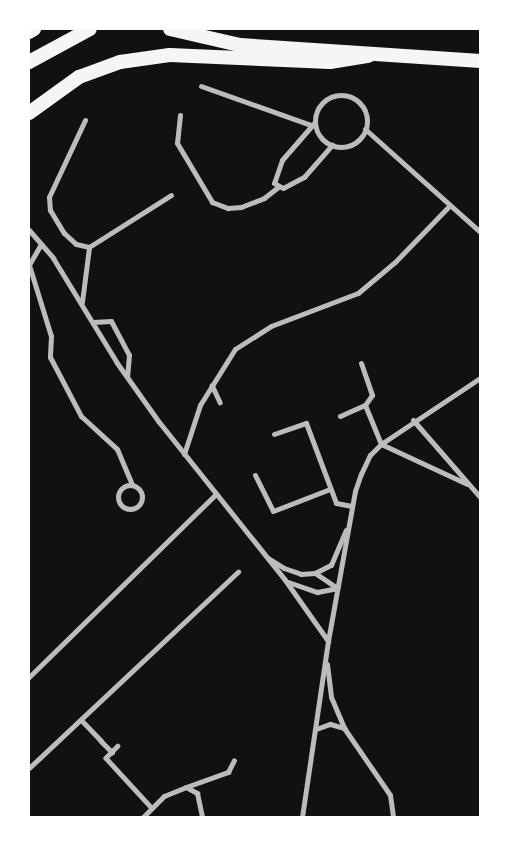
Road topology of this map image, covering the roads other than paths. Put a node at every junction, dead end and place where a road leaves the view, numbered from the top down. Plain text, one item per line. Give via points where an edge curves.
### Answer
1 (34, 29) edge
2 (90, 29) edge
3 (170, 29) edge
4 (29, 32) edge
5 (369, 56) junction
6 (480, 61) edge
7 (29, 62) edge
8 (201, 86) dead end
9 (29, 113) edge
10 (180, 115) dead end
11 (86, 120) dead end
12 (313, 123) junction
13 (365, 129) junction
14 (332, 145) junction
15 (278, 187) junction
16 (171, 195) dead end
17 (450, 205) junction
18 (29, 230) edge
19 (480, 232) edge
20 (42, 244) junction
21 (89, 247) junction
22 (82, 303) junction
23 (93, 322) junction
24 (361, 363) dead end
25 (126, 376) junction
26 (480, 378) edge
27 (212, 385) junction
28 (220, 402) dead end
29 (365, 405) junction
30 (340, 416) dead end
31 (413, 420) junction
32 (274, 434) dead end
33 (382, 444) junction
34 (184, 454) junction
35 (256, 475) dead end
36 (467, 484) junction
37 (132, 485) junction
38 (330, 489) junction
39 (216, 494) junction
40 (480, 497) edge
41 (352, 506) junction
42 (350, 520) junction
43 (263, 556) junction
44 (238, 572) dead end
45 (315, 573) junction
46 (285, 580) junction
47 (337, 588) junction
48 (328, 641) junction
49 (326, 656) junction
50 (29, 678) edge
51 (82, 721) junction
52 (344, 728) junction
53 (316, 729) junction
54 (102, 741) joint
55 (118, 746) dead end
56 (112, 752) junction
57 (234, 760) dead end
58 (29, 768) edge
59 (186, 787) junction
60 (152, 808) junction
61 (143, 817) edge
62 (202, 817) edge
63 (302, 817) edge
64 (392, 817) edge

1 - 4 highway
2 - 7 highway
3 - 5 highway via 240,45
5 - 6 highway
5 - 9 highway via 330,62 170,55 120,62 79,78
8 - 12 street
10 - 15 street via 177,143 212,202 228,208 241,207 264,198
11 - 21 street via 50,197 50,210 64,233 76,244
12 - 13 street via 325,100 347,96 361,104 365,111
12 - 14 street via 320,136
12 - 15 street via 276,170 274,183
13 - 14 street via 354,142
13 - 17 street
14 - 15 street via 304,177
16 - 21 street
17 - 19 street
17 - 27 street via 358,294 250,337 235,350
18 - 20 street
20 - 22 street
20 - 37 street via 29,265 51,336 50,357 81,416 117,449
21 - 22 street
22 - 23 street
23 - 25 street
23 - 25 street via 112,321 129,354
24 - 29 street via 372,395
25 - 34 street
26 - 31 street
27 - 28 street
27 - 34 street via 200,405
29 - 30 street
29 - 33 street
31 - 33 street
31 - 36 street
32 - 38 street via 306,424
33 - 36 street
33 - 41 street via 370,455
34 - 39 street
35 - 38 street via 273,511
36 - 40 street
37 - 37 street via 124,486 118,497 121,505 128,509 136,508 142,501 142,492
38 - 41 street via 336,503
39 - 43 street
39 - 50 street
41 - 42 street
42 - 45 street via 331,565
42 - 47 street
43 - 45 street via 301,574
43 - 46 street
44 - 51 street
45 - 47 street
46 - 47 street via 317,592
46 - 48 street
47 - 48 street
48 - 49 street
49 - 52 street via 331,697
49 - 53 street
51 - 54 street
51 - 58 street
52 - 53 street via 330,724
52 - 64 street via 390,795
53 - 63 street
54 - 56 street
55 - 56 street
56 - 60 street via 106,758
57 - 59 street via 228,772
59 - 60 street via 164,796
59 - 62 street via 197,793
60 - 61 street

